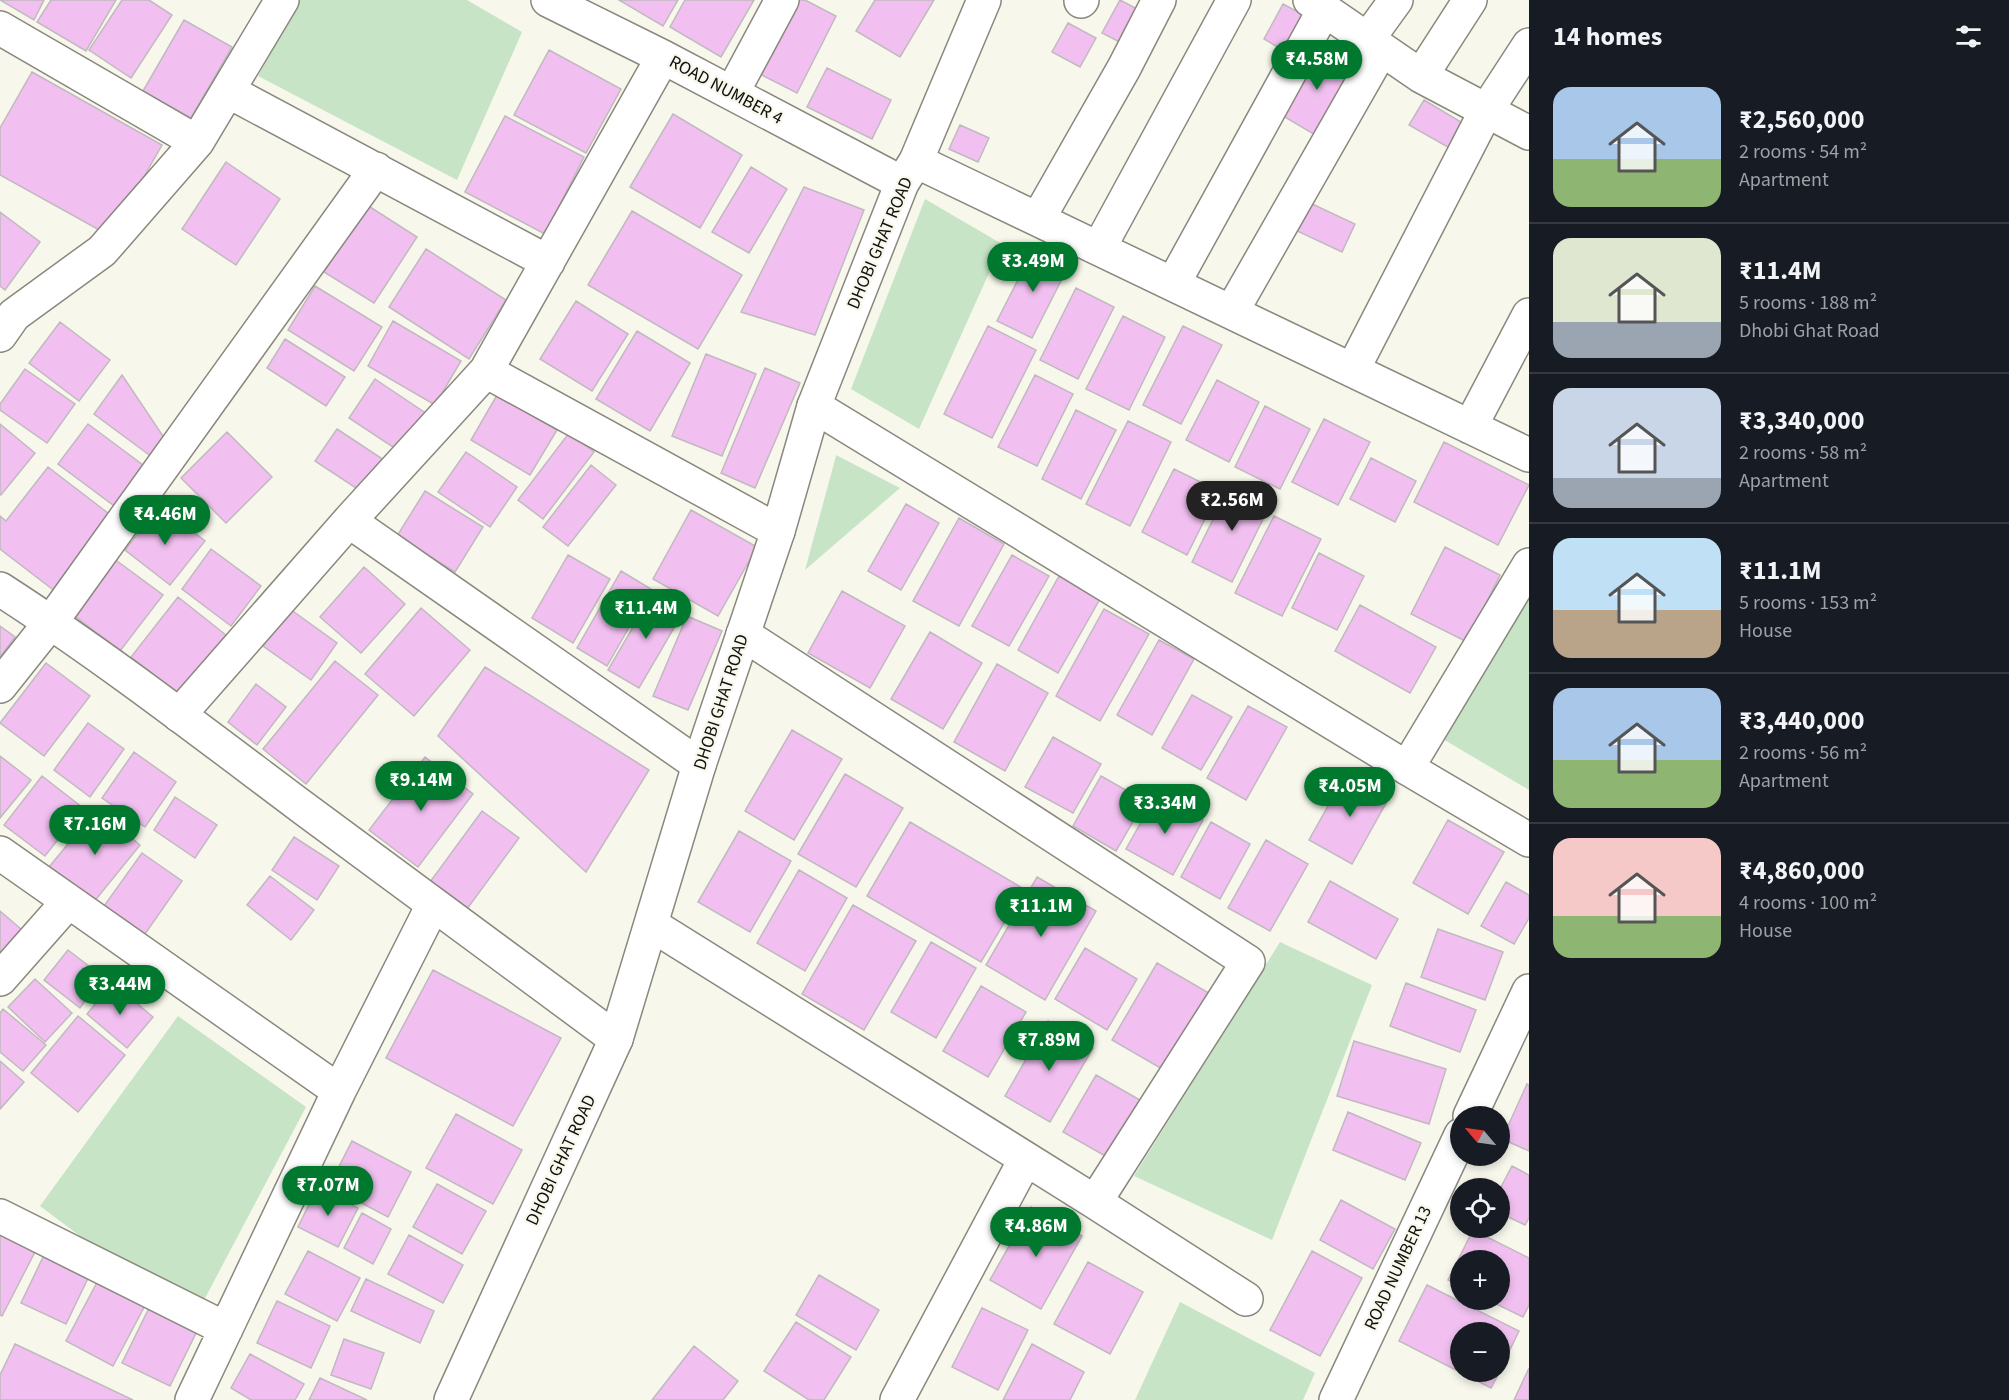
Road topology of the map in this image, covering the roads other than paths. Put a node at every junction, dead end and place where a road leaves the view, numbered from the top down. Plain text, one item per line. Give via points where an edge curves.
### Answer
1 (282, 0) edge
2 (782, 0) edge
3 (984, 0) edge
4 (1159, 0) edge
5 (1234, 0) edge
6 (1396, 0) edge
7 (1470, 0) edge
8 (1314, 2) edge
9 (565, 4) edge
10 (0, 28) edge
11 (1374, 45) junction
12 (1529, 45) edge
13 (663, 57) junction
14 (1421, 76) junction
15 (228, 91) junction
16 (732, 93) junction
17 (1486, 111) junction
18 (1529, 133) edge
19 (197, 142) junction
20 (376, 169) junction
21 (909, 172) junction
22 (1038, 219) junction
23 (1099, 248) junction
24 (548, 262) junction
25 (1173, 284) junction
26 (1232, 312) junction
27 (1529, 315) edge
28 (5, 319) edge
29 (1353, 369) junction
30 (486, 371) junction
31 (814, 406) junction
32 (1470, 427) junction
33 (1529, 455) edge
34 (349, 521) junction
35 (778, 531) junction
36 (1529, 565) edge
37 (0, 589) edge
38 (51, 622) junction
39 (743, 634) junction
40 (0, 686) edge
41 (180, 715) junction
42 (699, 765) junction
43 (1407, 768) junction
44 (1529, 840) edge
45 (0, 853) edge
46 (68, 902) junction
47 (433, 905) junction
48 (652, 926) junction
49 (0, 979) edge
50 (1529, 991) edge
51 (616, 1039) junction
52 (339, 1091) junction
53 (1475, 1106) edge
54 (1450, 1158) edge
55 (1025, 1160) junction
56 (1095, 1202) junction
57 (0, 1216) edge
58 (1246, 1299) dead end
59 (226, 1329) junction
60 (192, 1400) edge
61 (451, 1400) edge
62 (897, 1400) edge
63 (1336, 1400) edge

1 - 15 street
2 - 16 street
3 - 21 street, DHOBI GHAT ROAD
4 - 22 street
5 - 23 street
6 - 11 street
7 - 14 street
8 - 11 street
8 - 25 street
9 - 13 street, ROAD NUMBER 4
10 - 19 street
11 - 14 street
11 - 26 street
12 - 17 street
13 - 16 street, ROAD NUMBER 4
13 - 24 street
14 - 17 street
15 - 19 street
15 - 20 street
16 - 21 street, ROAD NUMBER 4
17 - 18 street
17 - 29 street
19 - 28 street via 102,251
20 - 24 street
20 - 38 street
21 - 22 street, ROAD NUMBER 4
21 - 31 street, DHOBI GHAT ROAD
22 - 23 street, ROAD NUMBER 4
23 - 25 street, ROAD NUMBER 4
24 - 30 street
25 - 26 street, ROAD NUMBER 4
26 - 29 street, ROAD NUMBER 4
27 - 32 street
29 - 32 street, ROAD NUMBER 4
30 - 34 street
30 - 35 street
31 - 35 street, DHOBI GHAT ROAD
31 - 43 street
32 - 33 street, ROAD NUMBER 4
34 - 41 street
34 - 42 street
35 - 39 street, DHOBI GHAT ROAD
36 - 43 street
37 - 38 street
38 - 40 street
38 - 41 street
39 - 42 street, DHOBI GHAT ROAD
39 - 56 street via 1248,962
41 - 47 street
42 - 48 street, DHOBI GHAT ROAD
43 - 44 street
45 - 46 street
46 - 49 street
46 - 52 street
47 - 51 street
47 - 52 street
48 - 51 street, DHOBI GHAT ROAD
48 - 55 street
50 - 53 street
51 - 61 street, DHOBI GHAT ROAD
52 - 59 street
54 - 63 street, ROAD NUMBER 13
55 - 56 street
55 - 62 street
56 - 58 street
57 - 59 street
59 - 60 street

